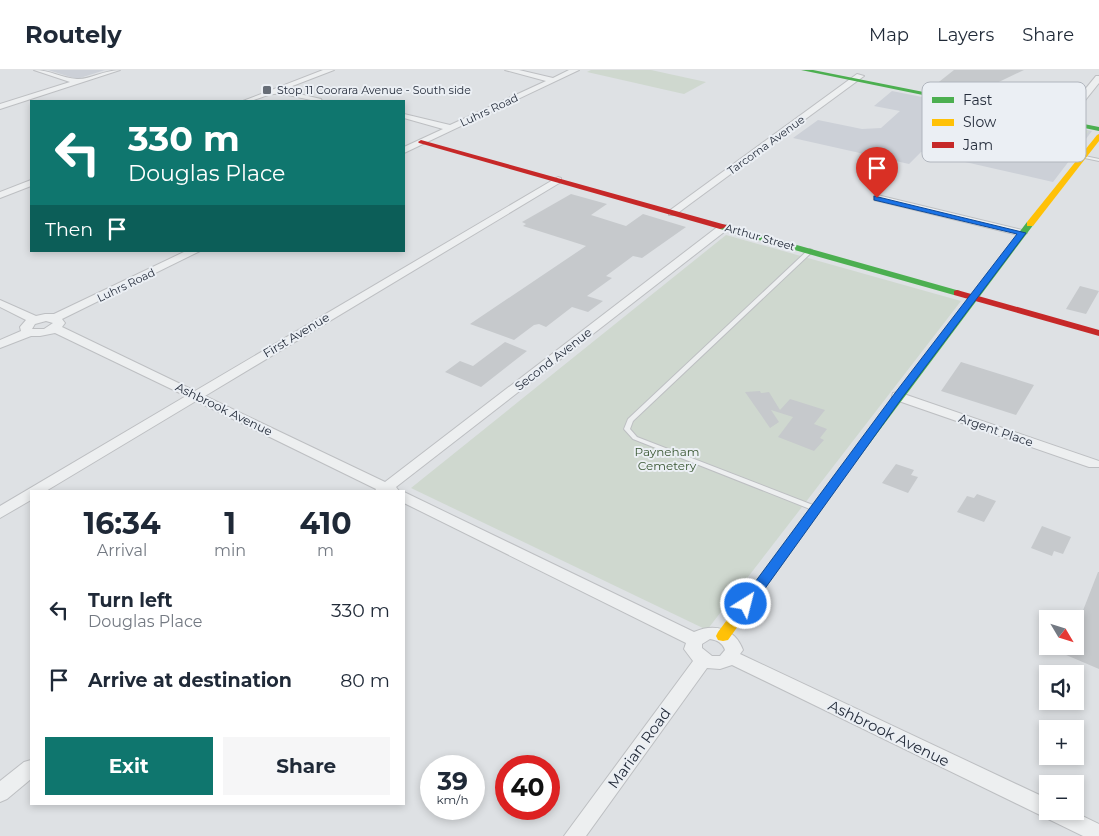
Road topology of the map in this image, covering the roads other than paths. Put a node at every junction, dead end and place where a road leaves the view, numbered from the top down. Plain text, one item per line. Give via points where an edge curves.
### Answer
1 (38, 70) edge
2 (116, 70) edge
3 (330, 70) edge
4 (509, 70) edge
5 (575, 70) edge
6 (804, 70) edge
7 (827, 70) edge
8 (857, 78) junction
9 (1099, 78) edge
10 (553, 80) junction
11 (78, 82) junction
12 (922, 90) edge
13 (275, 91) junction
14 (922, 92) edge
15 (1086, 94) edge
16 (250, 100) edge
17 (314, 100) edge
18 (0, 107) edge
19 (405, 116) edge
20 (1086, 121) edge
21 (1099, 123) edge
22 (1086, 126) edge
23 (451, 128) junction
24 (1099, 129) edge
25 (1099, 136) edge
26 (422, 142) junction
27 (405, 150) edge
28 (1086, 151) edge
29 (1086, 157) edge
30 (1099, 160) edge
31 (1077, 162) edge
32 (558, 180) junction
33 (30, 183) edge
34 (0, 194) edge
35 (877, 198) dead end
36 (672, 213) junction
37 (724, 227) junction
38 (1022, 233) junction
39 (193, 252) edge
40 (810, 252) junction
41 (974, 297) junction
42 (0, 303) edge
43 (34, 320) junction
44 (56, 323) junction
45 (30, 332) junction
46 (1099, 333) edge
47 (0, 344) edge
48 (196, 394) junction
49 (898, 396) junction
50 (1094, 464) dead end
51 (38, 490) edge
52 (387, 490) edge
53 (30, 495) edge
54 (405, 497) edge
55 (815, 510) junction
56 (0, 513) edge
57 (723, 636) junction
58 (695, 640) junction
59 (731, 657) junction
60 (703, 660) junction
61 (30, 769) edge
62 (0, 793) edge
63 (1039, 805) edge
64 (1070, 820) edge
65 (1099, 834) edge
66 (574, 836) edge

1 - 11 street
2 - 11 street
3 - 13 street
4 - 10 street
5 - 10 street, Luhrs Road
6 - 8 main road
7 - 8 main road
8 - 12 main road
8 - 14 main road
8 - 36 street, Tarcoma Avenue
9 - 15 street
10 - 23 street, Luhrs Road
11 - 18 street
13 - 16 street
13 - 17 street
19 - 23 street
20 - 21 main road
22 - 24 main road
23 - 26 street, Luhrs Road
25 - 28 main road
26 - 27 street, Luhrs Road
26 - 32 main road, Arthur Street
29 - 30 lane
31 - 38 main road
32 - 36 main road, Arthur Street
32 - 48 street, First Avenue
33 - 34 street
35 - 38 street
36 - 37 main road, Arthur Street
37 - 40 main road, Arthur Street
37 - 52 street, Second Avenue
38 - 41 main road
39 - 44 street, Luhrs Road
40 - 41 main road, Arthur Street
40 - 55 lane via 630,420 627,429 635,438
41 - 46 main road, Arthur Street
41 - 49 main road
42 - 43 street
43 - 44 street via 45,317
43 - 45 street via 26,327
44 - 45 street via 45,332
44 - 48 street, Ashbrook Avenue
45 - 47 street
48 - 51 street, First Avenue
48 - 52 street, Ashbrook Avenue
49 - 50 street, Argent Place
49 - 55 main road
53 - 56 street
54 - 58 street
55 - 57 main road
57 - 58 street via 710,633
57 - 59 street via 732,644
58 - 60 street via 693,649
59 - 60 street via 712,664
59 - 63 street, Ashbrook Avenue
60 - 66 street, Marian Road
61 - 62 street
64 - 65 street

